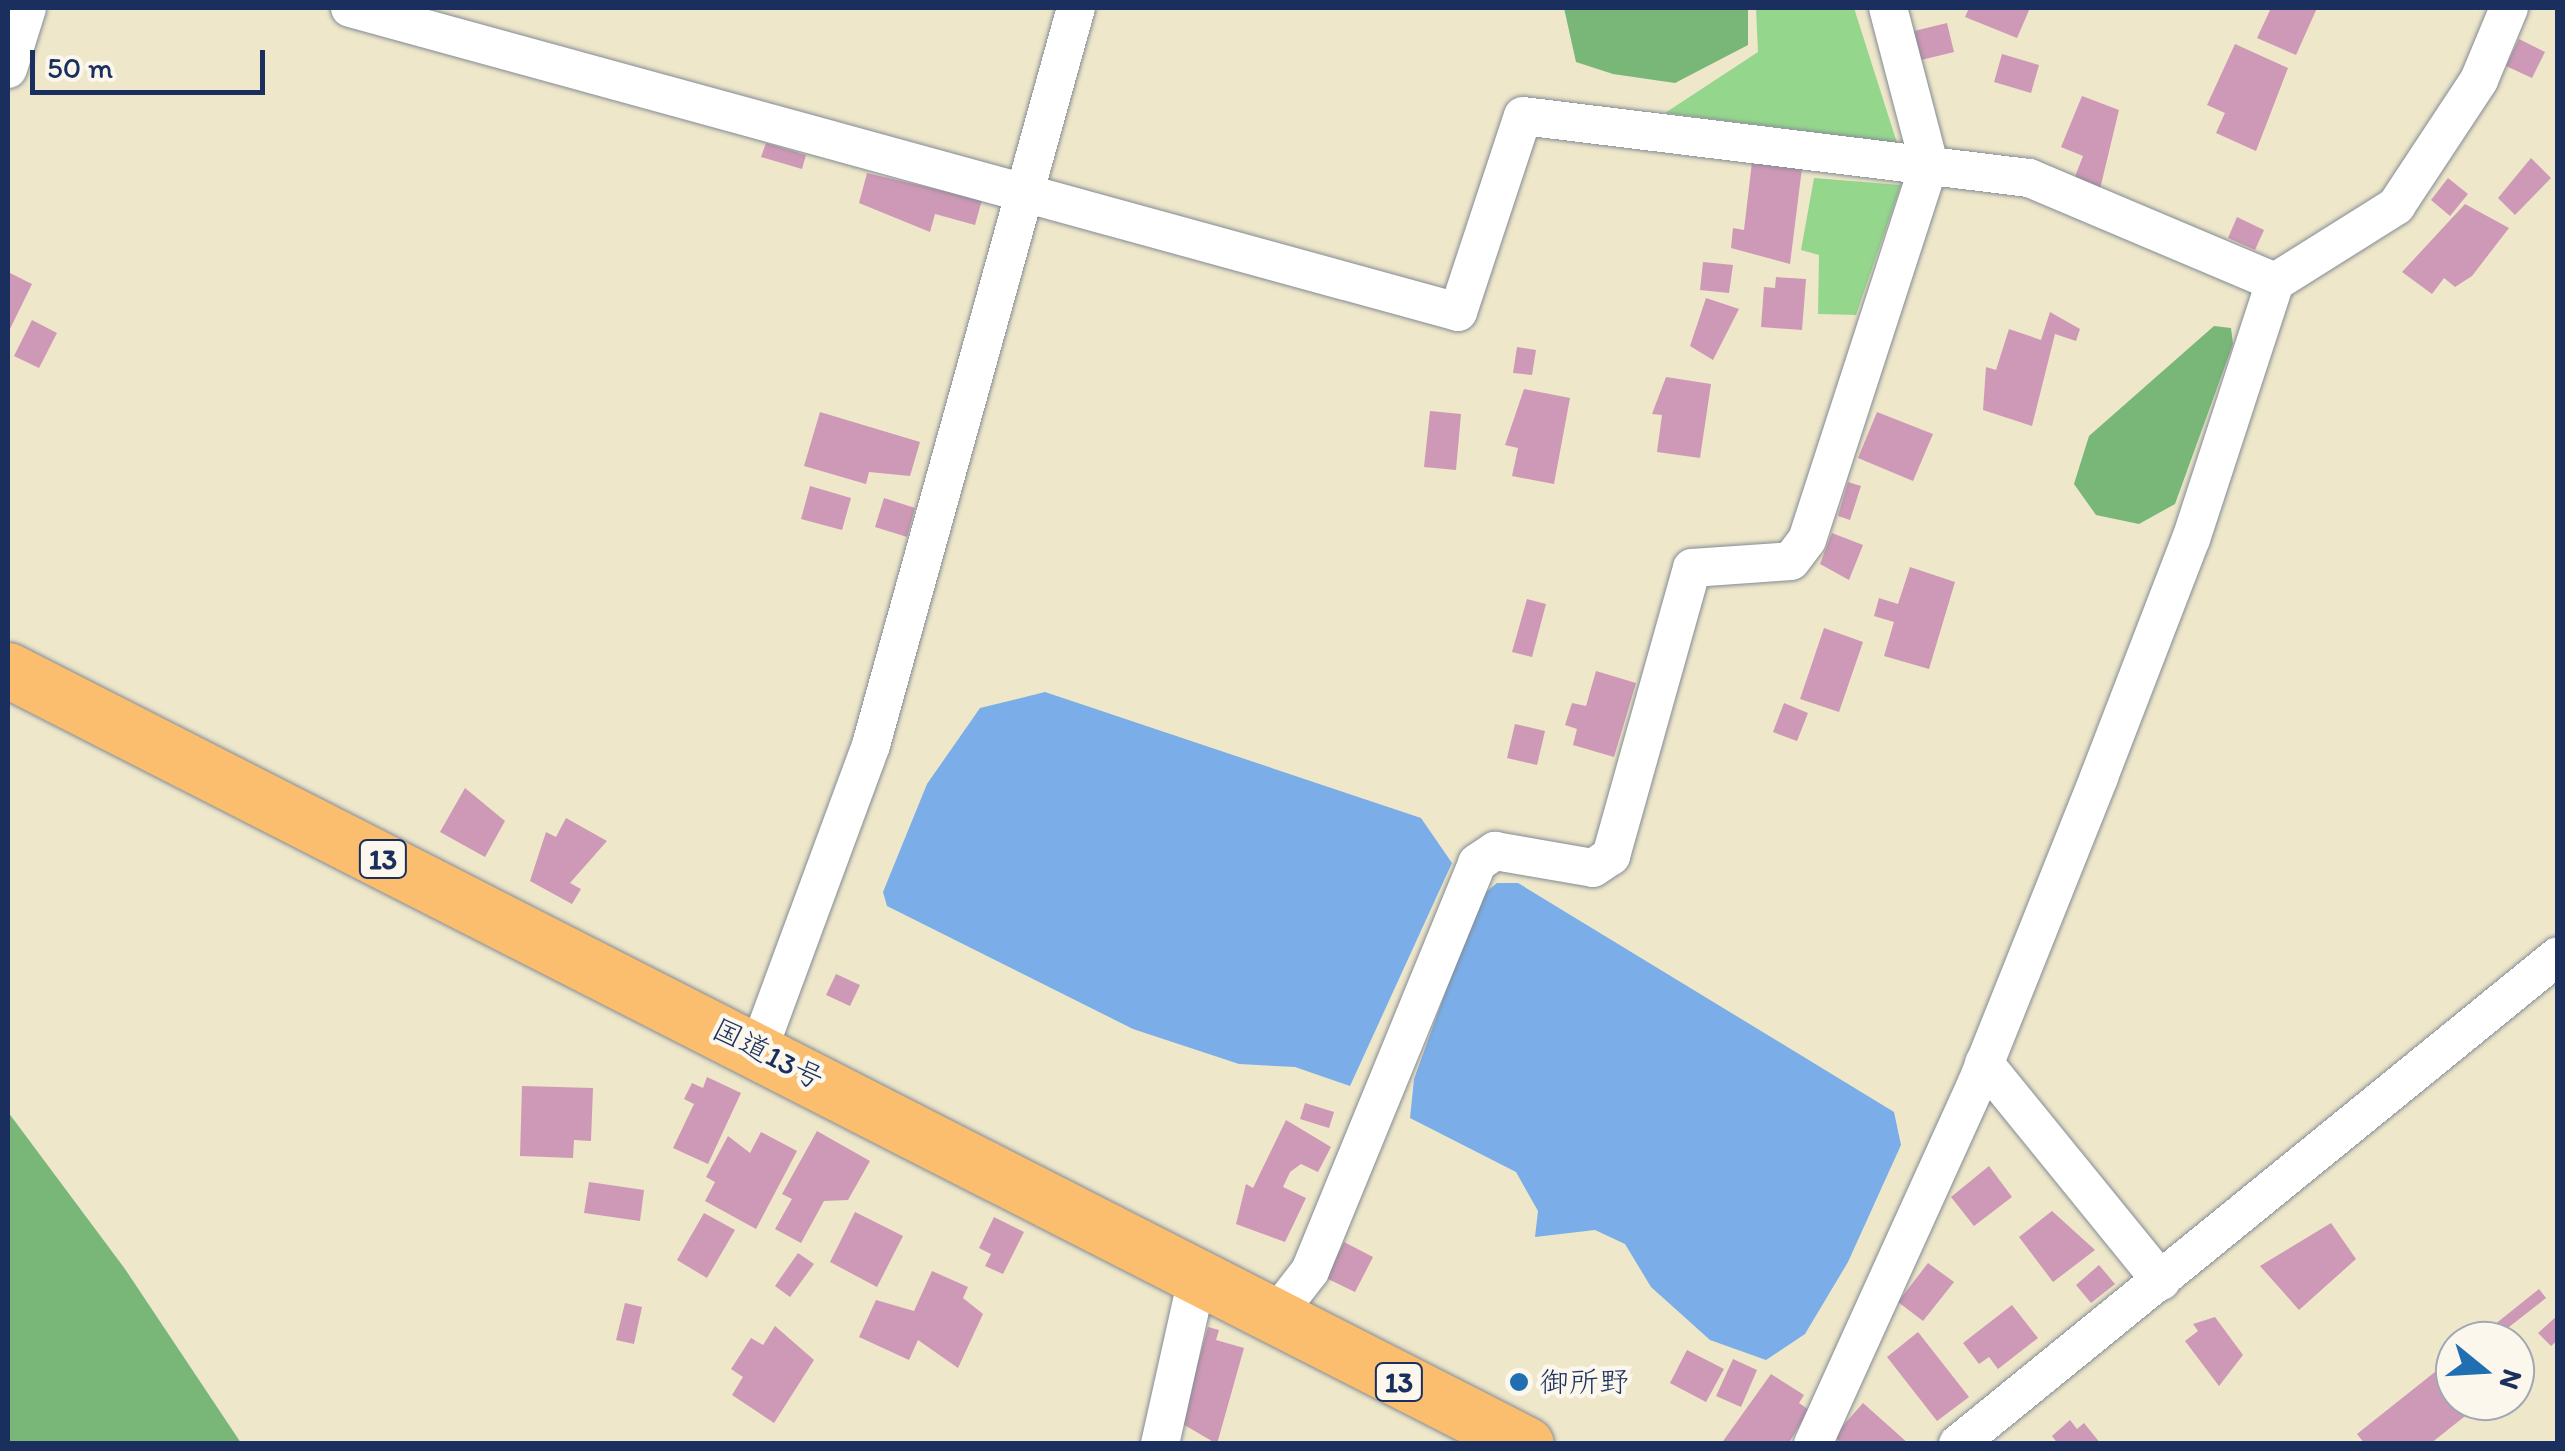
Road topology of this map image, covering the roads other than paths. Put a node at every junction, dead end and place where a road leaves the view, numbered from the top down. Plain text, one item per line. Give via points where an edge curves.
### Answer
1 (27, 8) edge
2 (350, 8) edge
3 (1076, 8) edge
4 (1888, 8) edge
5 (2509, 8) edge
6 (8, 69) edge
7 (1928, 164) junction
8 (1026, 191) junction
9 (2275, 282) junction
10 (8, 670) edge
11 (2558, 956) edge
12 (759, 1048) junction
13 (1984, 1063) junction
14 (1198, 1279) junction
15 (2161, 1281) junction
16 (1275, 1316) junction
17 (1160, 1444) edge
18 (1526, 1444) edge
19 (1812, 1444) edge
20 (1958, 1444) edge

1 - 6 street
2 - 8 street
3 - 8 street
4 - 7 street
5 - 9 street via 2479,80 2396,206
7 - 8 street via 1523,116 1458,312
7 - 9 street via 2029,178
7 - 16 street via 1807,540 1791,561 1692,568 1611,856 1592,868 1496,851 1477,863 1310,1271
8 - 12 street via 871,746
9 - 13 street via 2192,539
10 - 12 highway, 国道13号 / 13
11 - 15 street
12 - 14 highway, 国道13号 / 13
13 - 15 street
13 - 19 street
14 - 16 highway, 国道13号 / 13
14 - 17 street
15 - 20 street
16 - 18 highway, 国道13号 / 13

